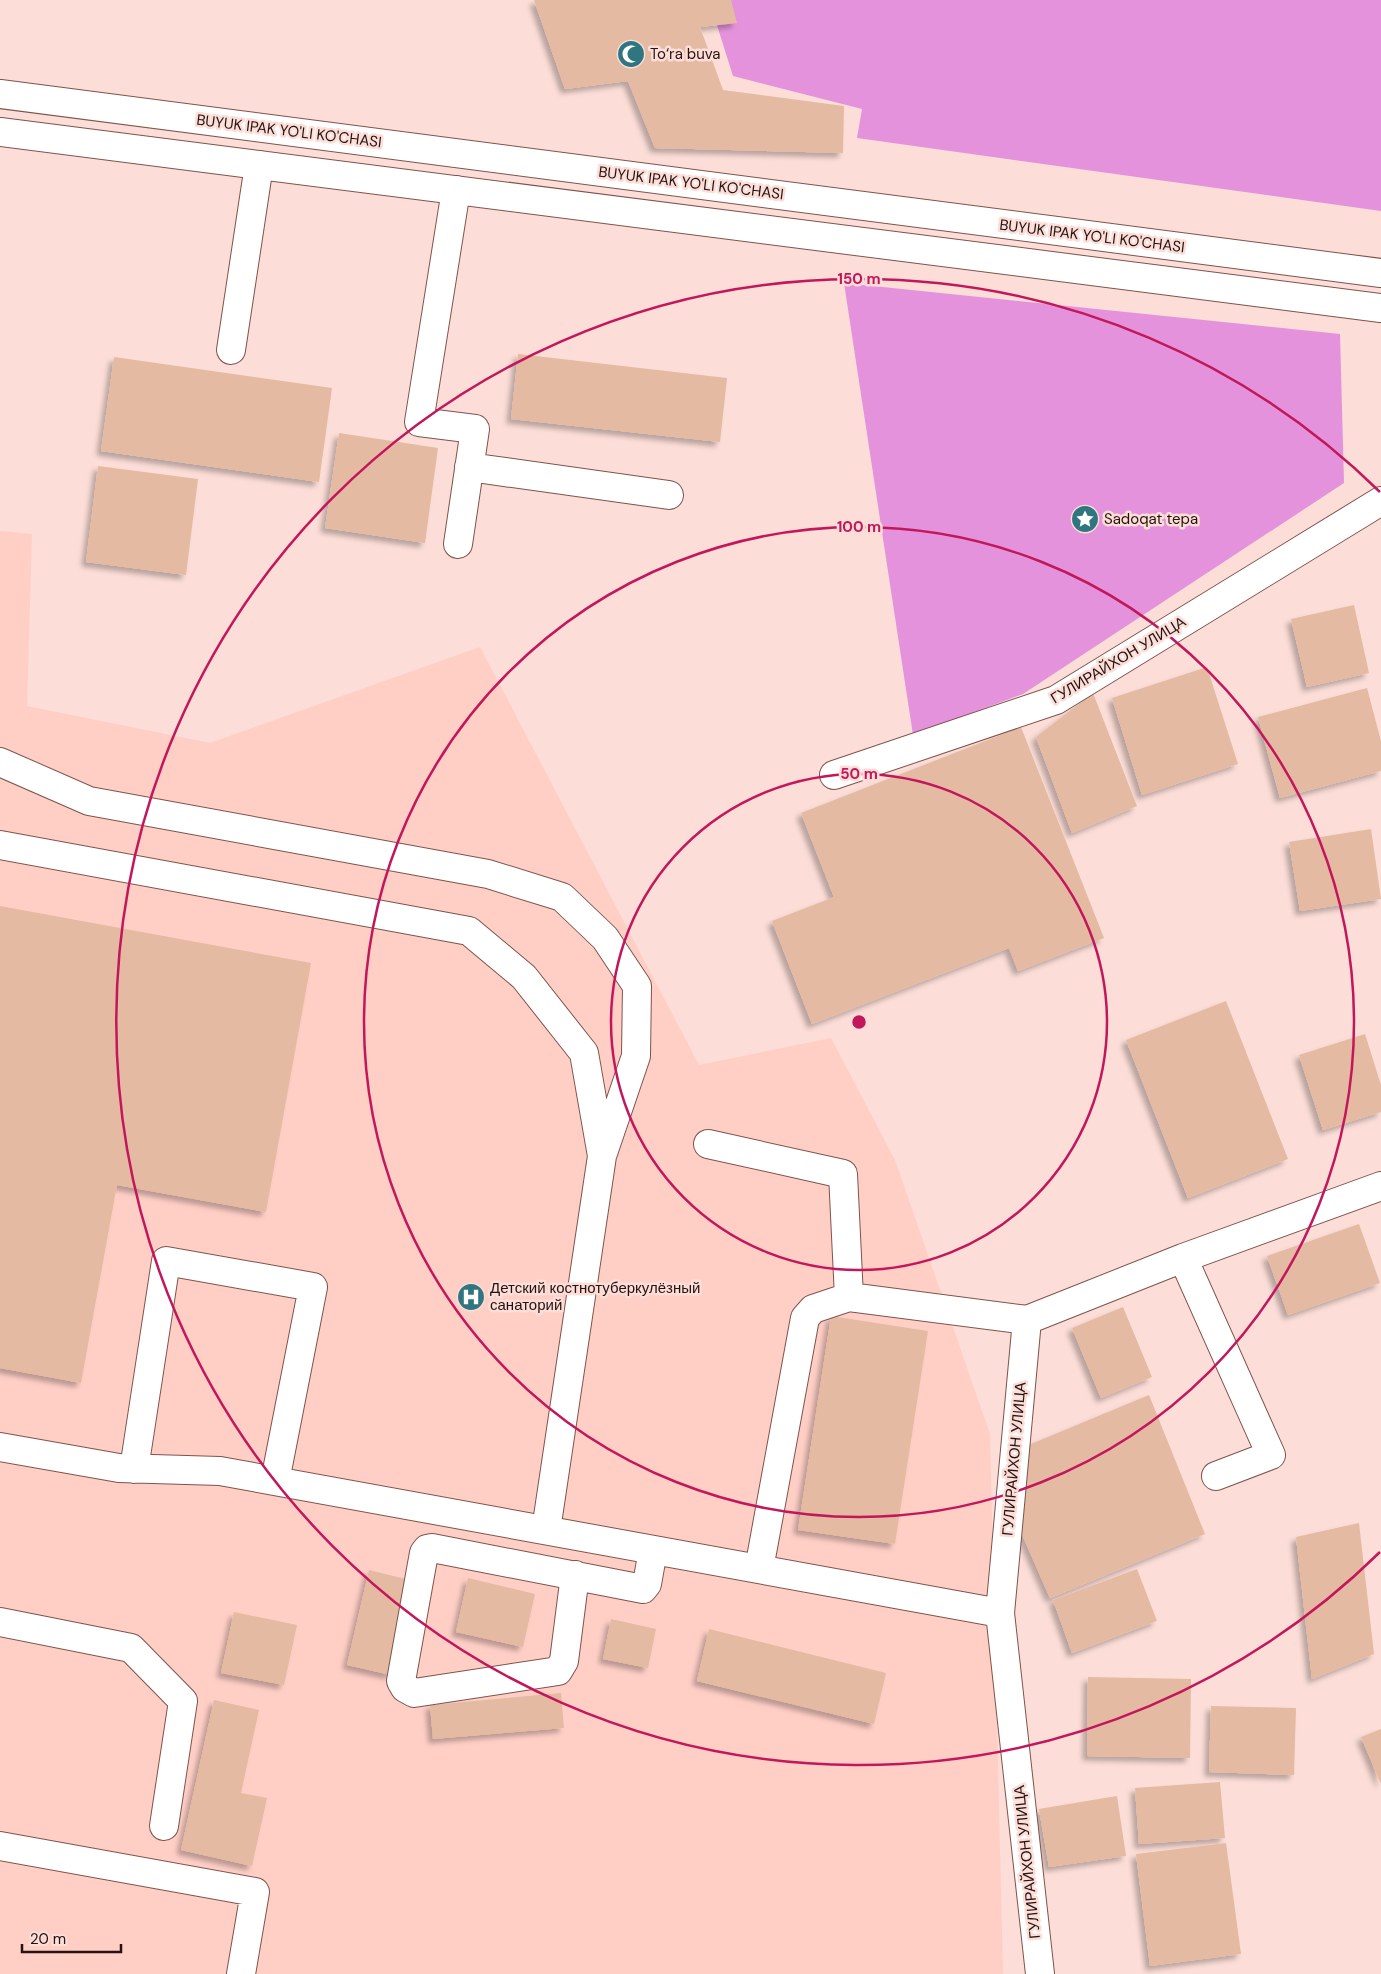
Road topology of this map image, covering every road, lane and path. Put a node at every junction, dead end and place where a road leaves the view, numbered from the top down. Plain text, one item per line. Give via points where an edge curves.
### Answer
1 (0, 94) edge
2 (0, 132) edge
3 (259, 165) junction
4 (456, 190) junction
5 (1381, 273) edge
6 (1381, 308) edge
7 (231, 350) dead end
8 (469, 467) junction
9 (669, 495) dead end
10 (1381, 501) edge
11 (458, 544) dead end
12 (0, 762) edge
13 (834, 775) dead end
14 (0, 846) edge
15 (708, 1144) dead end
16 (602, 1156) junction
17 (1381, 1186) edge
18 (1183, 1258) junction
19 (849, 1297) junction
20 (1028, 1320) junction
21 (0, 1446) edge
22 (134, 1468) junction
23 (1216, 1476) dead end
24 (275, 1481) junction
25 (546, 1530) junction
26 (653, 1550) junction
27 (759, 1569) junction
28 (575, 1575) junction
29 (1000, 1613) junction
30 (0, 1622) edge
31 (164, 1826) dead end
32 (0, 1846) edge
33 (241, 1974) edge
34 (1040, 1974) edge

1 - 5 main road, BUYUK IPAK YO'LI KO'CHASI
2 - 3 main road
3 - 4 main road
3 - 7 main road
4 - 6 main road
4 - 8 main road via 419,422 475,429
8 - 9 main road
8 - 11 main road
10 - 13 main road, ГУЛИРАЙХОН УЛИЦА via 1056,700
12 - 16 main road via 88,801 488,874 562,897 605,938 637,986 636,1056
14 - 16 main road via 469,931 524,977 584,1052
15 - 19 main road via 843,1174
16 - 25 main road
17 - 18 main road
18 - 20 main road
18 - 23 main road via 1271,1454
19 - 20 main road
19 - 27 main road via 813,1309 805,1318
20 - 29 main road, ГУЛИРАЙХОН УЛИЦА
21 - 22 main road
22 - 24 main road via 220,1470
22 - 24 main road via 166,1262 313,1287
24 - 25 main road
25 - 26 main road
26 - 27 main road
26 - 28 main road via 647,1584 643,1589
27 - 29 main road
28 - 28 main road via 427,1549 401,1681 405,1688 414,1693 558,1671 564,1661
29 - 34 main road, ГУЛИРАЙХОН УЛИЦА
30 - 31 main road via 131,1648 183,1701
32 - 33 main road via 255,1892

